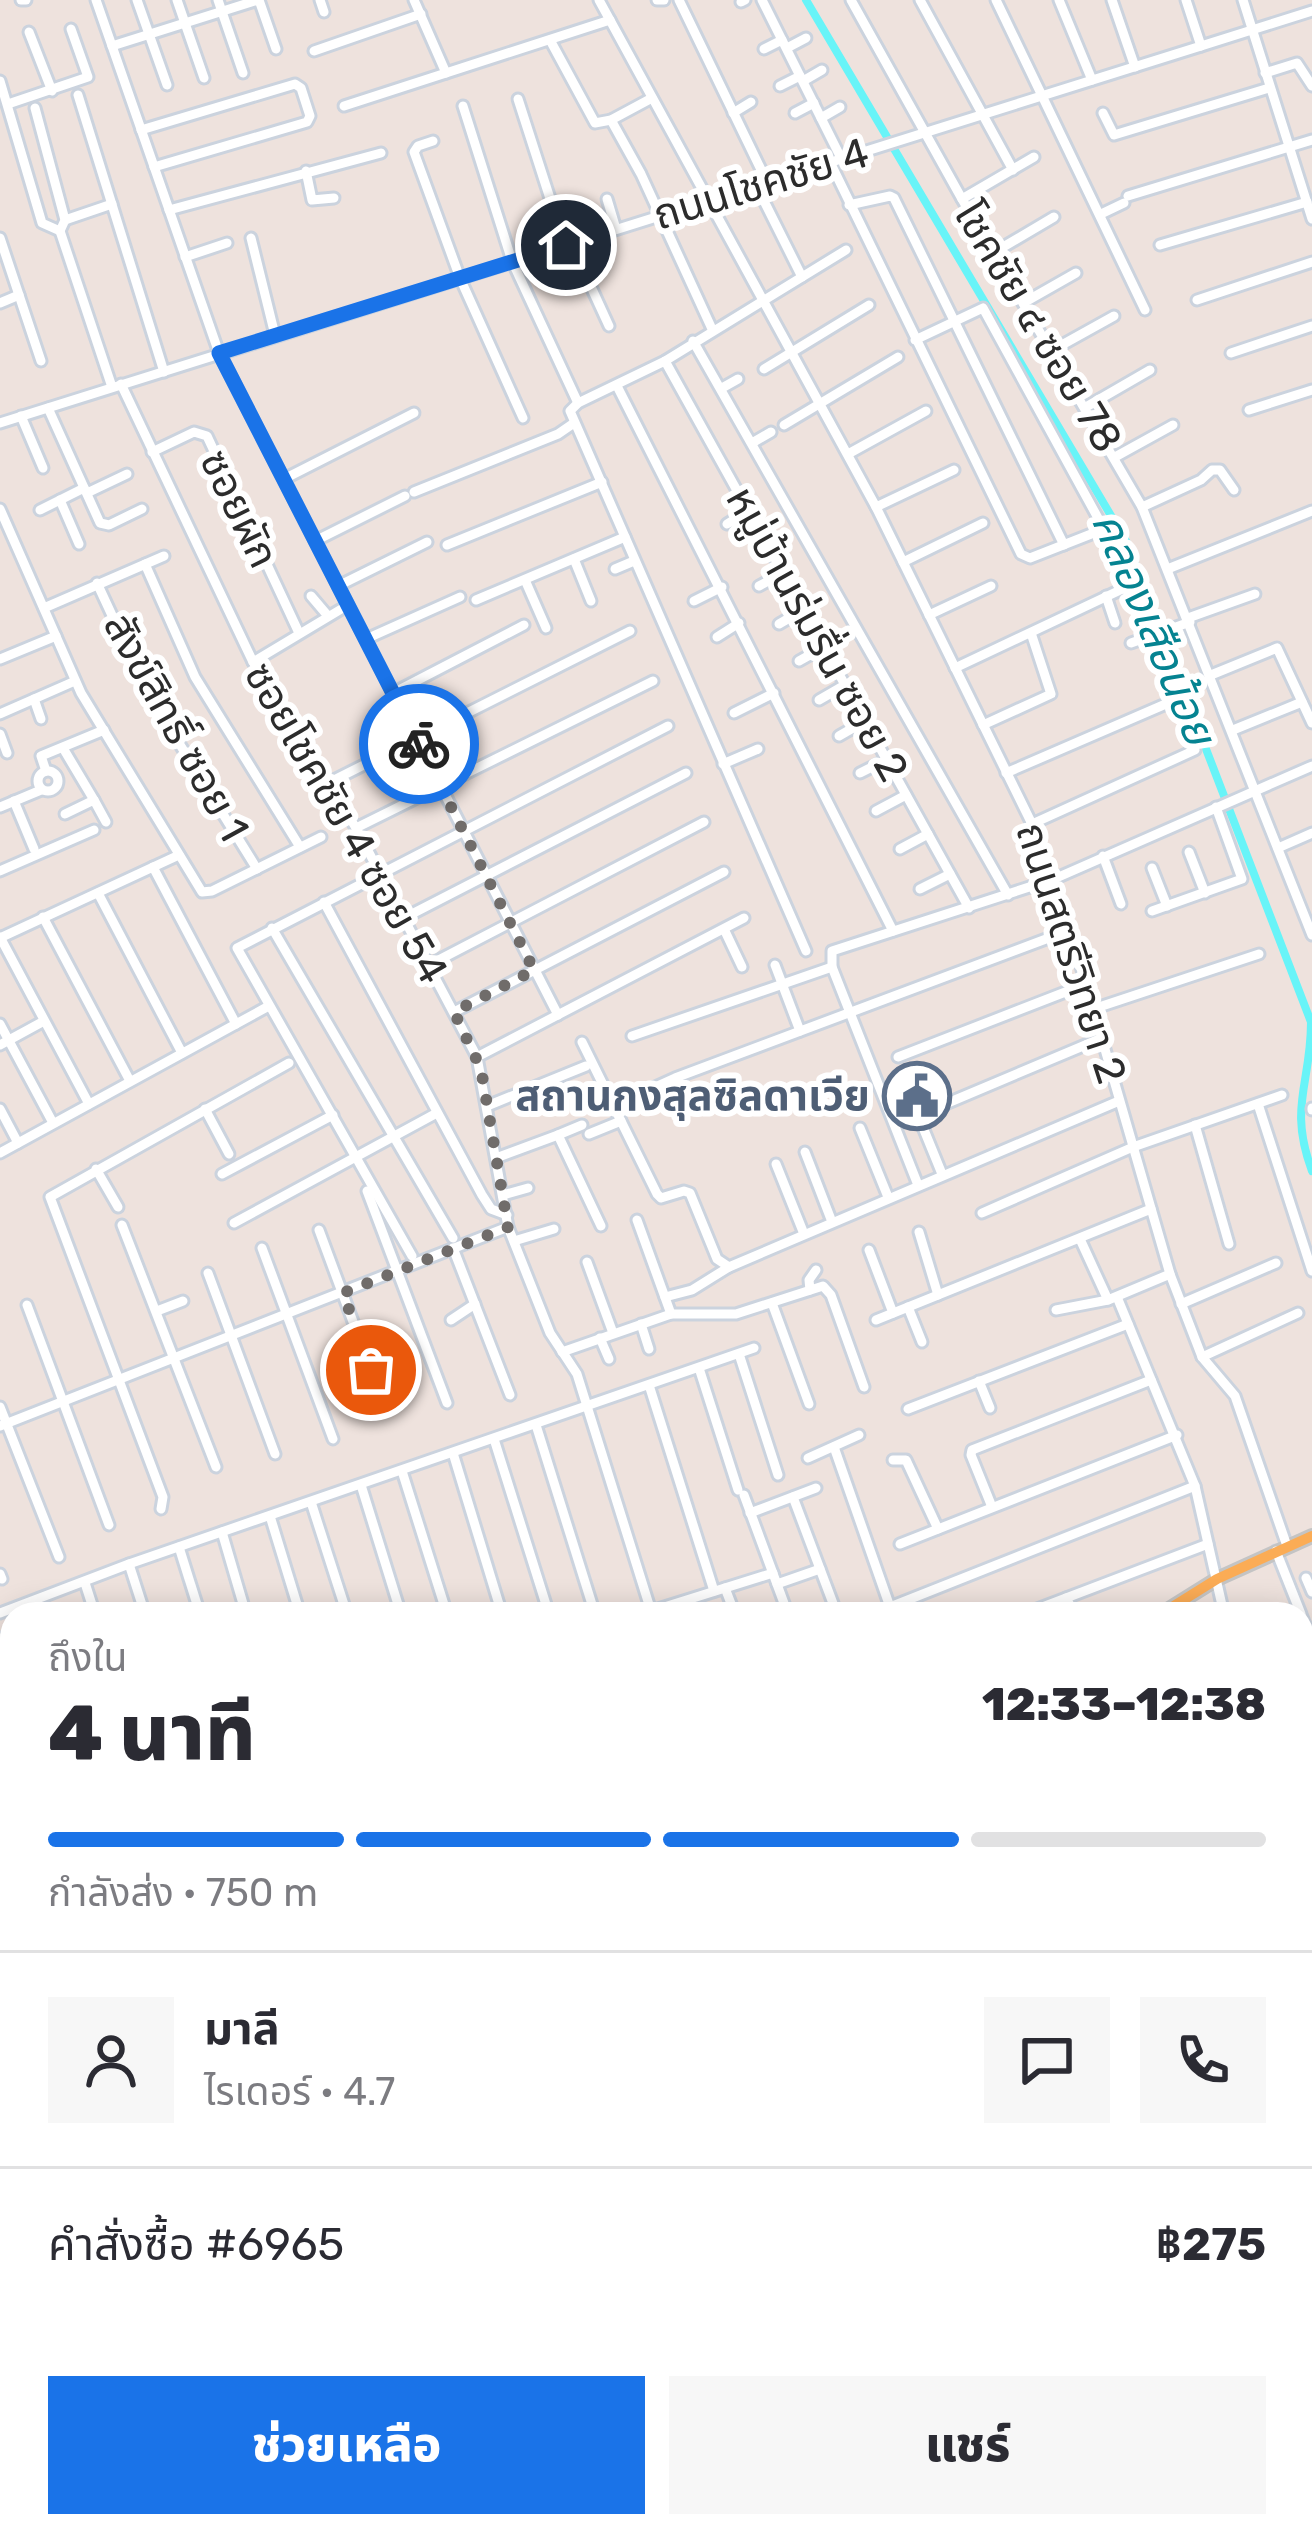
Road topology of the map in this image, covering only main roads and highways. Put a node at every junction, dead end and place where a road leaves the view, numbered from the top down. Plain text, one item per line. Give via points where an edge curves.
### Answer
1 (1312, 1536) edge
2 (1180, 1602) edge

1 - 2 main road

